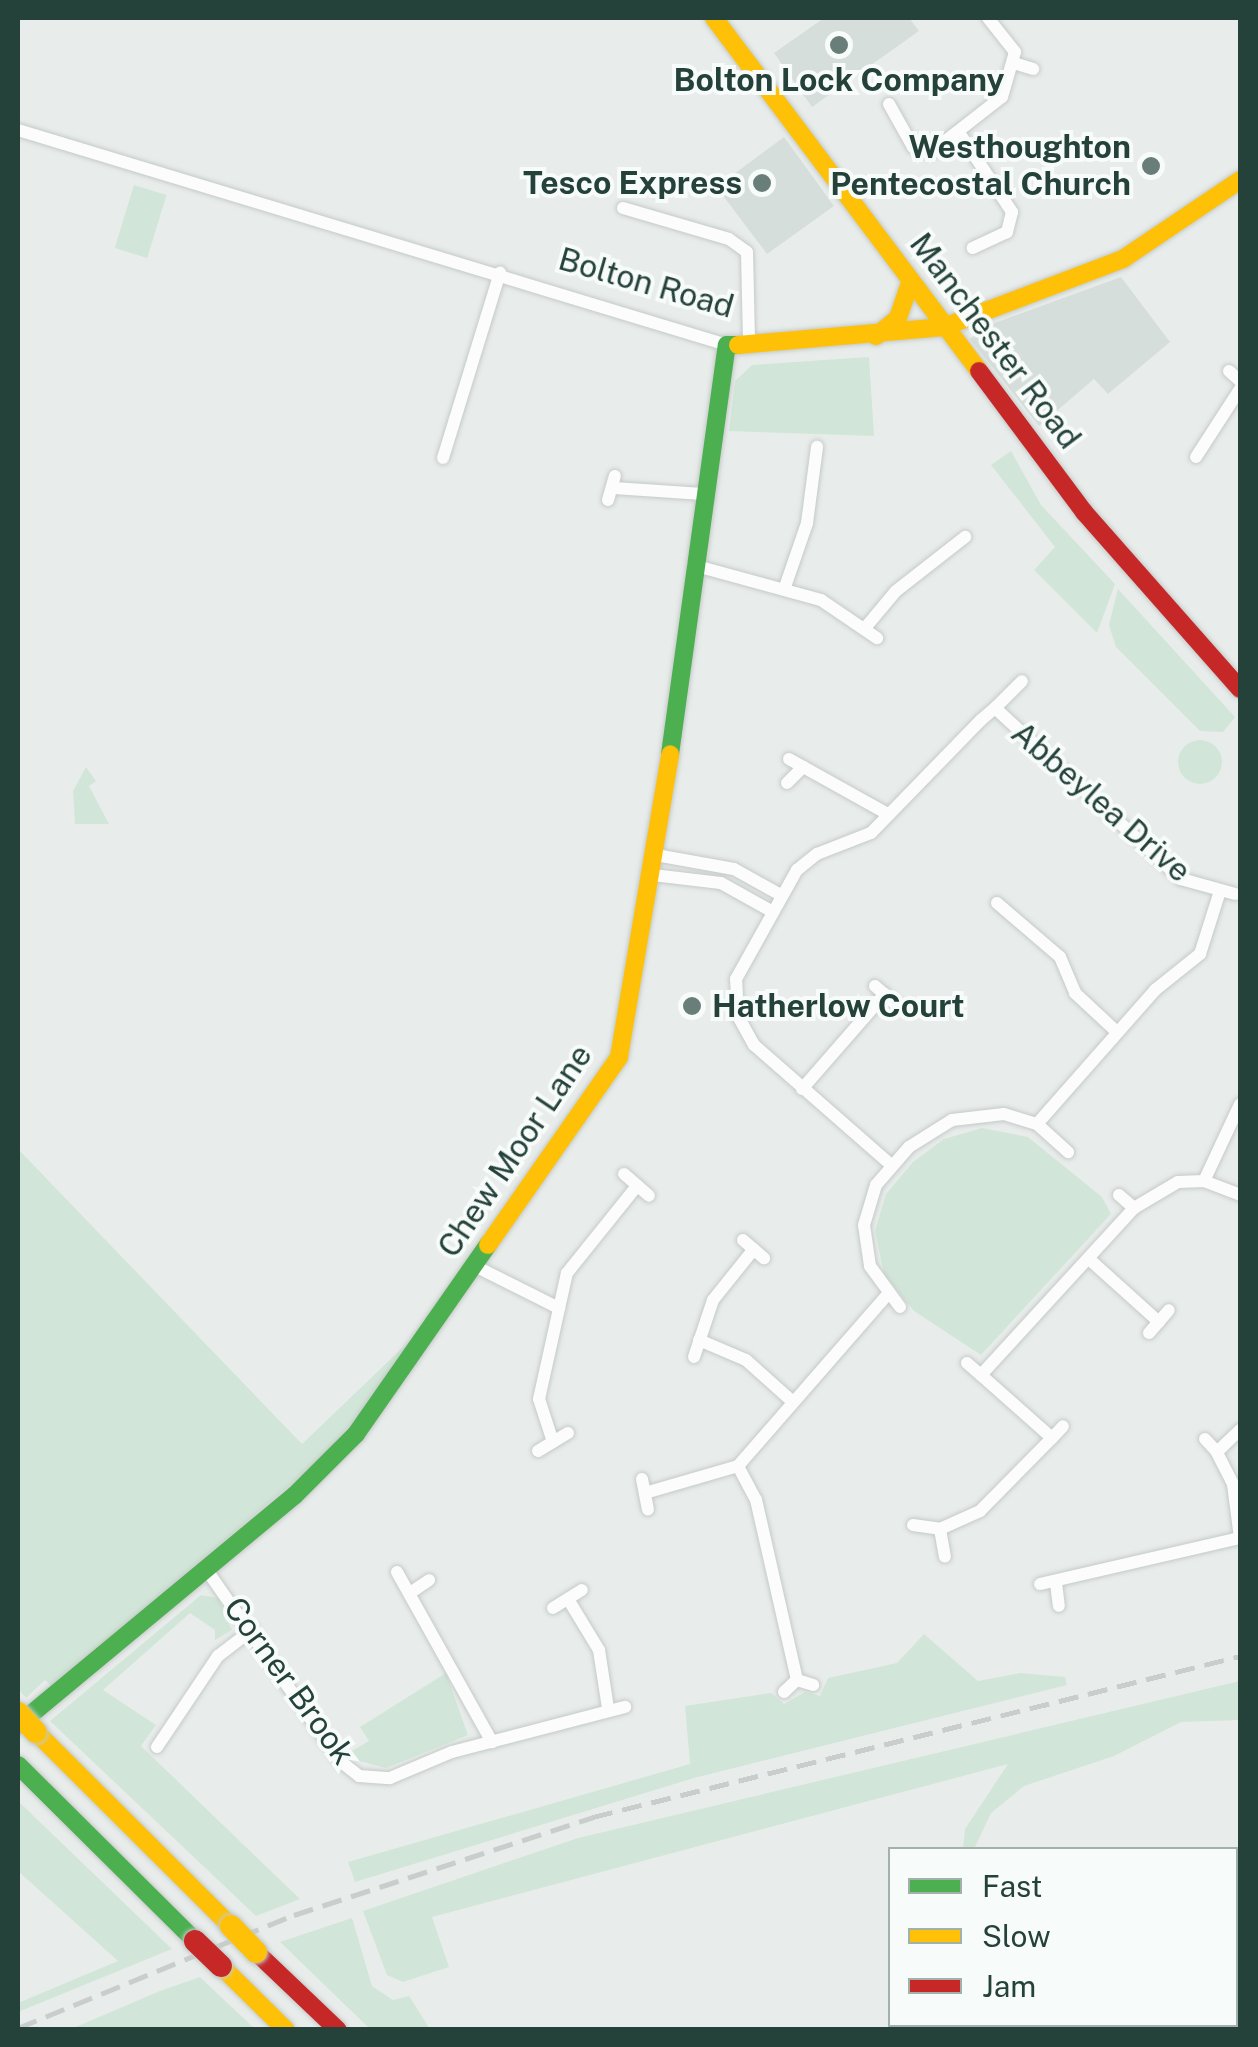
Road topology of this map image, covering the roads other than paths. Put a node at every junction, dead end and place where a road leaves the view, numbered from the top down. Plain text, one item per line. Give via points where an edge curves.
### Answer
1 (714, 18) edge
2 (988, 18) edge
3 (1017, 64) junction
4 (1033, 69) dead end
5 (890, 113) dead end
6 (18, 130) edge
7 (960, 134) junction
8 (1240, 180) edge
9 (623, 208) dead end
10 (973, 248) dead end
11 (500, 273) junction
12 (910, 283) junction
13 (944, 327) junction
14 (872, 339) junction
15 (738, 344) junction
16 (1229, 371) dead end
17 (1240, 382) edge
18 (1240, 389) edge
19 (817, 446) dead end
20 (1196, 457) dead end
21 (443, 458) dead end
22 (612, 488) dead end
23 (703, 494) junction
24 (965, 537) dead end
25 (938, 541) dead end
26 (949, 552) junction
27 (693, 565) junction
28 (785, 587) junction
29 (865, 628) junction
30 (878, 638) dead end
31 (1022, 680) dead end
32 (1240, 690) edge
33 (996, 708) junction
34 (789, 759) dead end
35 (803, 768) junction
36 (787, 782) dead end
37 (888, 814) junction
38 (655, 865) junction
39 (1220, 892) junction
40 (1235, 894) dead end
41 (781, 895) junction
42 (998, 903) dead end
43 (771, 911) junction
44 (898, 1006) dead end
45 (1117, 1032) junction
46 (802, 1089) junction
47 (1240, 1104) edge
48 (1037, 1124) junction
49 (1068, 1152) dead end
50 (890, 1164) junction
51 (624, 1174) dead end
52 (1204, 1181) junction
53 (637, 1186) junction
54 (1119, 1195) dead end
55 (1240, 1195) edge
56 (649, 1196) dead end
57 (1134, 1208) junction
58 (754, 1249) dead end
59 (1089, 1259) junction
60 (475, 1266) junction
61 (888, 1294) junction
62 (900, 1307) dead end
63 (559, 1308) junction
64 (1169, 1310) dead end
65 (1159, 1322) junction
66 (1148, 1333) dead end
67 (699, 1340) junction
68 (694, 1357) dead end
69 (967, 1363) dead end
70 (982, 1375) junction
71 (794, 1402) junction
72 (1063, 1426) dead end
73 (1240, 1430) edge
74 (568, 1433) dead end
75 (1052, 1438) junction
76 (1205, 1439) dead end
77 (553, 1442) junction
78 (538, 1451) dead end
79 (1217, 1452) junction
80 (738, 1466) junction
81 (648, 1509) dead end
82 (913, 1525) dead end
83 (940, 1528) junction
84 (1240, 1538) edge
85 (945, 1557) dead end
86 (206, 1569) junction
87 (397, 1572) dead end
88 (430, 1580) dead end
89 (1040, 1584) dead end
90 (1056, 1584) junction
91 (582, 1590) dead end
92 (410, 1592) junction
93 (568, 1599) junction
94 (1059, 1606) dead end
95 (554, 1608) dead end
96 (254, 1629) junction
97 (797, 1680) junction
98 (813, 1686) dead end
99 (195, 1689) junction
100 (784, 1692) dead end
101 (210, 1699) dead end
102 (626, 1706) dead end
103 (608, 1708) junction
104 (18, 1712) edge
105 (27, 1728) edge
106 (492, 1742) junction
107 (156, 1747) dead end
108 (18, 1766) edge
109 (286, 2030) edge
110 (338, 2030) edge

1 - 12 main road, Manchester Road
2 - 3 street via 1011,39
3 - 4 street
3 - 7 street via 1006,92
5 - 7 street via 920,150 938,151
6 - 11 street, Bolton Road
7 - 10 street via 1012,212 1007,232
8 - 13 main road, Bolton Road via 1123,259
9 - 15 street via 698,223 738,244 752,262
11 - 15 street, Bolton Road
11 - 21 street
12 - 13 main road, Manchester Road
12 - 14 main road via 898,318
13 - 14 main road, Bolton Road
13 - 32 main road, Manchester Road via 1084,512
14 - 15 main road, Bolton Road
15 - 23 main road, Chew Moor Lane
16 - 17 street
18 - 20 street via 1220,410
19 - 28 street
22 - 23 street
23 - 27 main road, Chew Moor Lane
24 - 26 street
25 - 26 street
26 - 29 street via 896,590
27 - 28 street
27 - 38 main road, Chew Moor Lane
28 - 29 street
29 - 30 street
31 - 33 street
33 - 37 street, Abbeylea Drive via 951,744
33 - 39 street, Abbeylea Drive via 1181,879
34 - 35 street
35 - 36 street
35 - 37 street
37 - 41 street, Abbeylea Drive via 862,840 810,858
38 - 41 street via 734,869
38 - 43 street via 720,883
38 - 60 main road, Chew Moor Lane via 619,1057
39 - 40 street, Abbeylea Drive
39 - 45 street, Abbeylea Drive via 1200,954
41 - 43 street, Abbeylea Drive
42 - 45 street via 1060,957 1075,993
43 - 46 street, Abbeylea Drive via 740,962 736,998 754,1045
44 - 46 street via 880,990
45 - 48 street, Abbeylea Drive
46 - 50 street, Abbeylea Drive
47 - 52 street
48 - 49 street
48 - 50 street via 1004,1114 952,1120
50 - 61 street via 868,1205 864,1240
51 - 53 street
52 - 55 street
52 - 57 street via 1164,1186
53 - 56 street
53 - 63 street via 576,1256
54 - 57 street
57 - 59 street
58 - 67 street via 713,1300
59 - 65 street
59 - 70 street
60 - 63 street
60 - 86 main road, Chew Moor Lane via 356,1434
61 - 62 street
61 - 71 street
63 - 77 street via 539,1398
64 - 65 street
65 - 66 street
67 - 68 street
67 - 71 street via 746,1360
69 - 70 street
70 - 75 street
71 - 80 street
72 - 75 street
73 - 79 street
74 - 77 street
75 - 83 street via 995,1500
76 - 79 street
77 - 78 street
79 - 84 street via 1233,1484
80 - 81 street via 643,1486
80 - 97 street via 756,1500
82 - 83 street
83 - 85 street
84 - 90 street via 1132,1558
86 - 96 street, Corner Brook
86 - 105 main road, Chew Moor Lane via 43,1705
87 - 92 street
88 - 92 street
89 - 90 street
90 - 94 street
91 - 93 street
92 - 106 street
93 - 95 street
93 - 103 street via 598,1650
96 - 99 street via 218,1656
96 - 106 street, Corner Brook via 340,1761 359,1776 390,1778
97 - 98 street
97 - 100 street
99 - 101 street
99 - 107 street
102 - 103 street, Corner Brook
103 - 106 street, Corner Brook
104 - 105 main road, bridge
105 - 110 main road, bridge
108 - 109 main road, bridge

